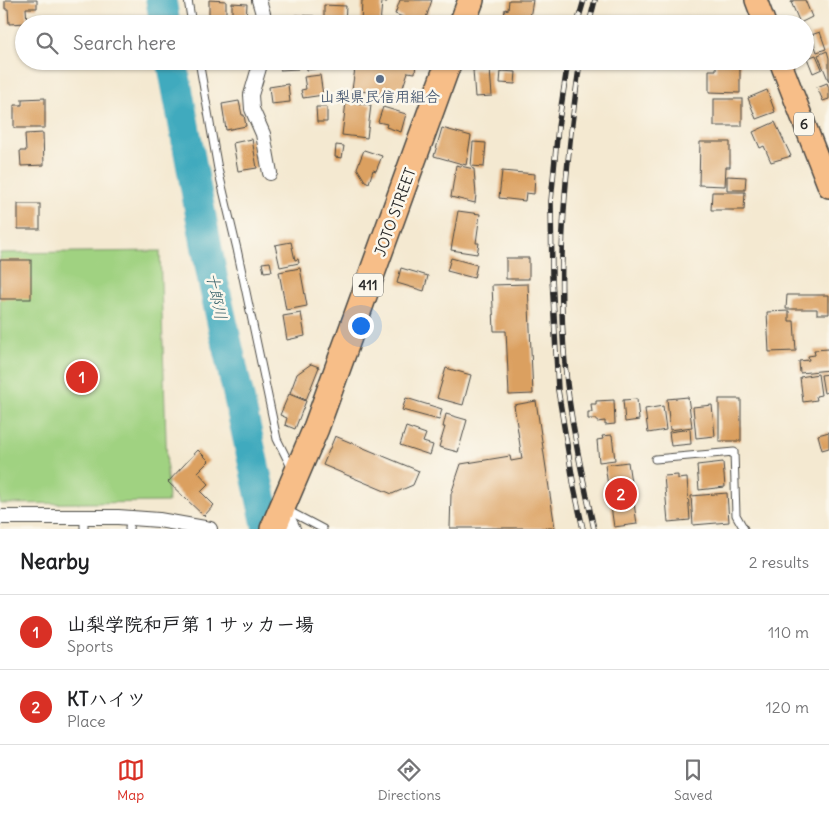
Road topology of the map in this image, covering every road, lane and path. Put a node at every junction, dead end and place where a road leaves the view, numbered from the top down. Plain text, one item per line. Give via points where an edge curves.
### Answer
1 (188, 0) edge
2 (259, 0) edge
3 (471, 0) edge
4 (756, 0) edge
5 (190, 15) edge
6 (263, 15) edge
7 (465, 15) edge
8 (762, 15) edge
9 (201, 70) edge
10 (258, 70) edge
11 (446, 70) edge
12 (784, 70) edge
13 (270, 173) dead end
14 (829, 187) edge
15 (655, 459) dead end
16 (295, 477) junction
17 (0, 517) edge
18 (277, 518) edge
19 (84, 523) edge
20 (129, 524) edge
21 (210, 529) edge
22 (293, 529) edge
23 (323, 529) edge
24 (744, 529) edge

1 - 5 lane
2 - 6 street
3 - 7 highway
4 - 8 main road
9 - 16 lane via 218,169 277,439
10 - 13 street via 251,95 252,109 263,134
11 - 16 highway, JOTO STREET / 411 via 320,418
12 - 14 main road, 6
15 - 24 lane via 734,452 736,515
16 - 18 highway, JOTO STREET / 411
17 - 19 street
18 - 22 street
18 - 23 lane
19 - 20 street
20 - 21 street via 159,520

